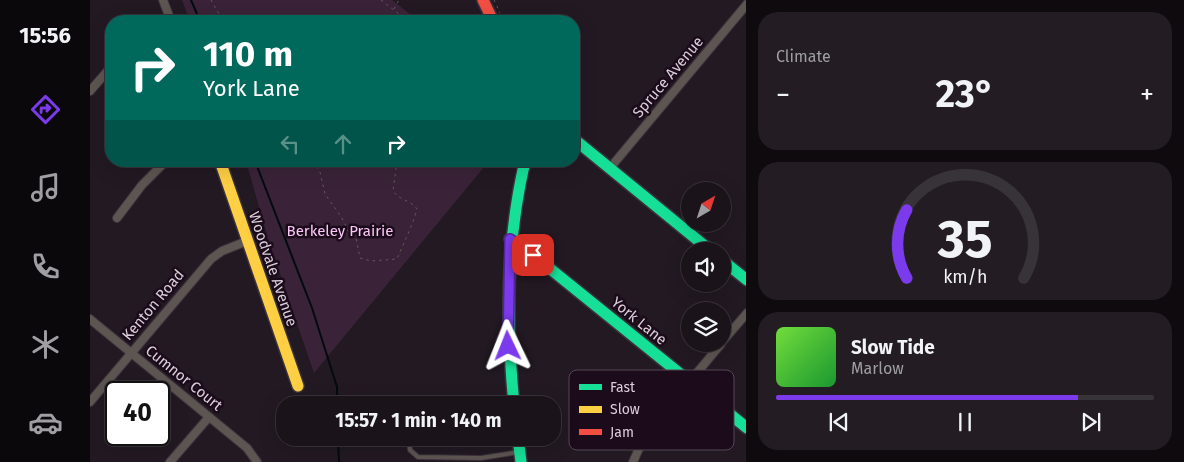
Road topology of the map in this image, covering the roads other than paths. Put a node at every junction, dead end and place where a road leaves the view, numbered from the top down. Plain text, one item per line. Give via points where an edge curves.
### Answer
1 (164, 0) edge
2 (483, 0) edge
3 (746, 4) edge
4 (169, 15) edge
5 (490, 15) edge
6 (105, 74) edge
7 (90, 91) edge
8 (580, 144) edge
9 (160, 167) edge
10 (222, 167) edge
11 (523, 167) edge
12 (610, 168) junction
13 (117, 218) dead end
14 (510, 239) junction
15 (248, 241) junction
16 (700, 242) edge
17 (731, 268) edge
18 (746, 280) edge
19 (746, 313) edge
20 (90, 319) edge
21 (731, 332) edge
22 (714, 352) edge
23 (131, 353) junction
24 (674, 370) edge
25 (699, 370) edge
26 (298, 386) dead end
27 (513, 396) edge
28 (90, 402) edge
29 (209, 416) junction
30 (734, 418) edge
31 (746, 428) edge
32 (410, 446) edge
33 (638, 450) edge
34 (520, 457) edge
35 (170, 462) edge
36 (257, 462) edge
37 (633, 462) edge

1 - 4 street
2 - 5 street
3 - 12 street, Spruce Avenue
6 - 7 street
8 - 12 street
9 - 13 street
10 - 15 street, Woodvale Avenue
11 - 14 street
12 - 16 street
14 - 24 street, York Lane via 548,266
14 - 27 street via 507,329
15 - 23 street, Kenton Road via 222,250 211,258
15 - 26 street, Woodvale Avenue
17 - 18 street
19 - 21 street
20 - 23 street, Cumnor Court
22 - 25 street
23 - 28 street, Kenton Road
23 - 29 street, Cumnor Court
29 - 35 street
29 - 36 street, Cumnor Court via 247,448
30 - 31 street, York Lane
32 - 34 lane via 418,457
33 - 37 street

